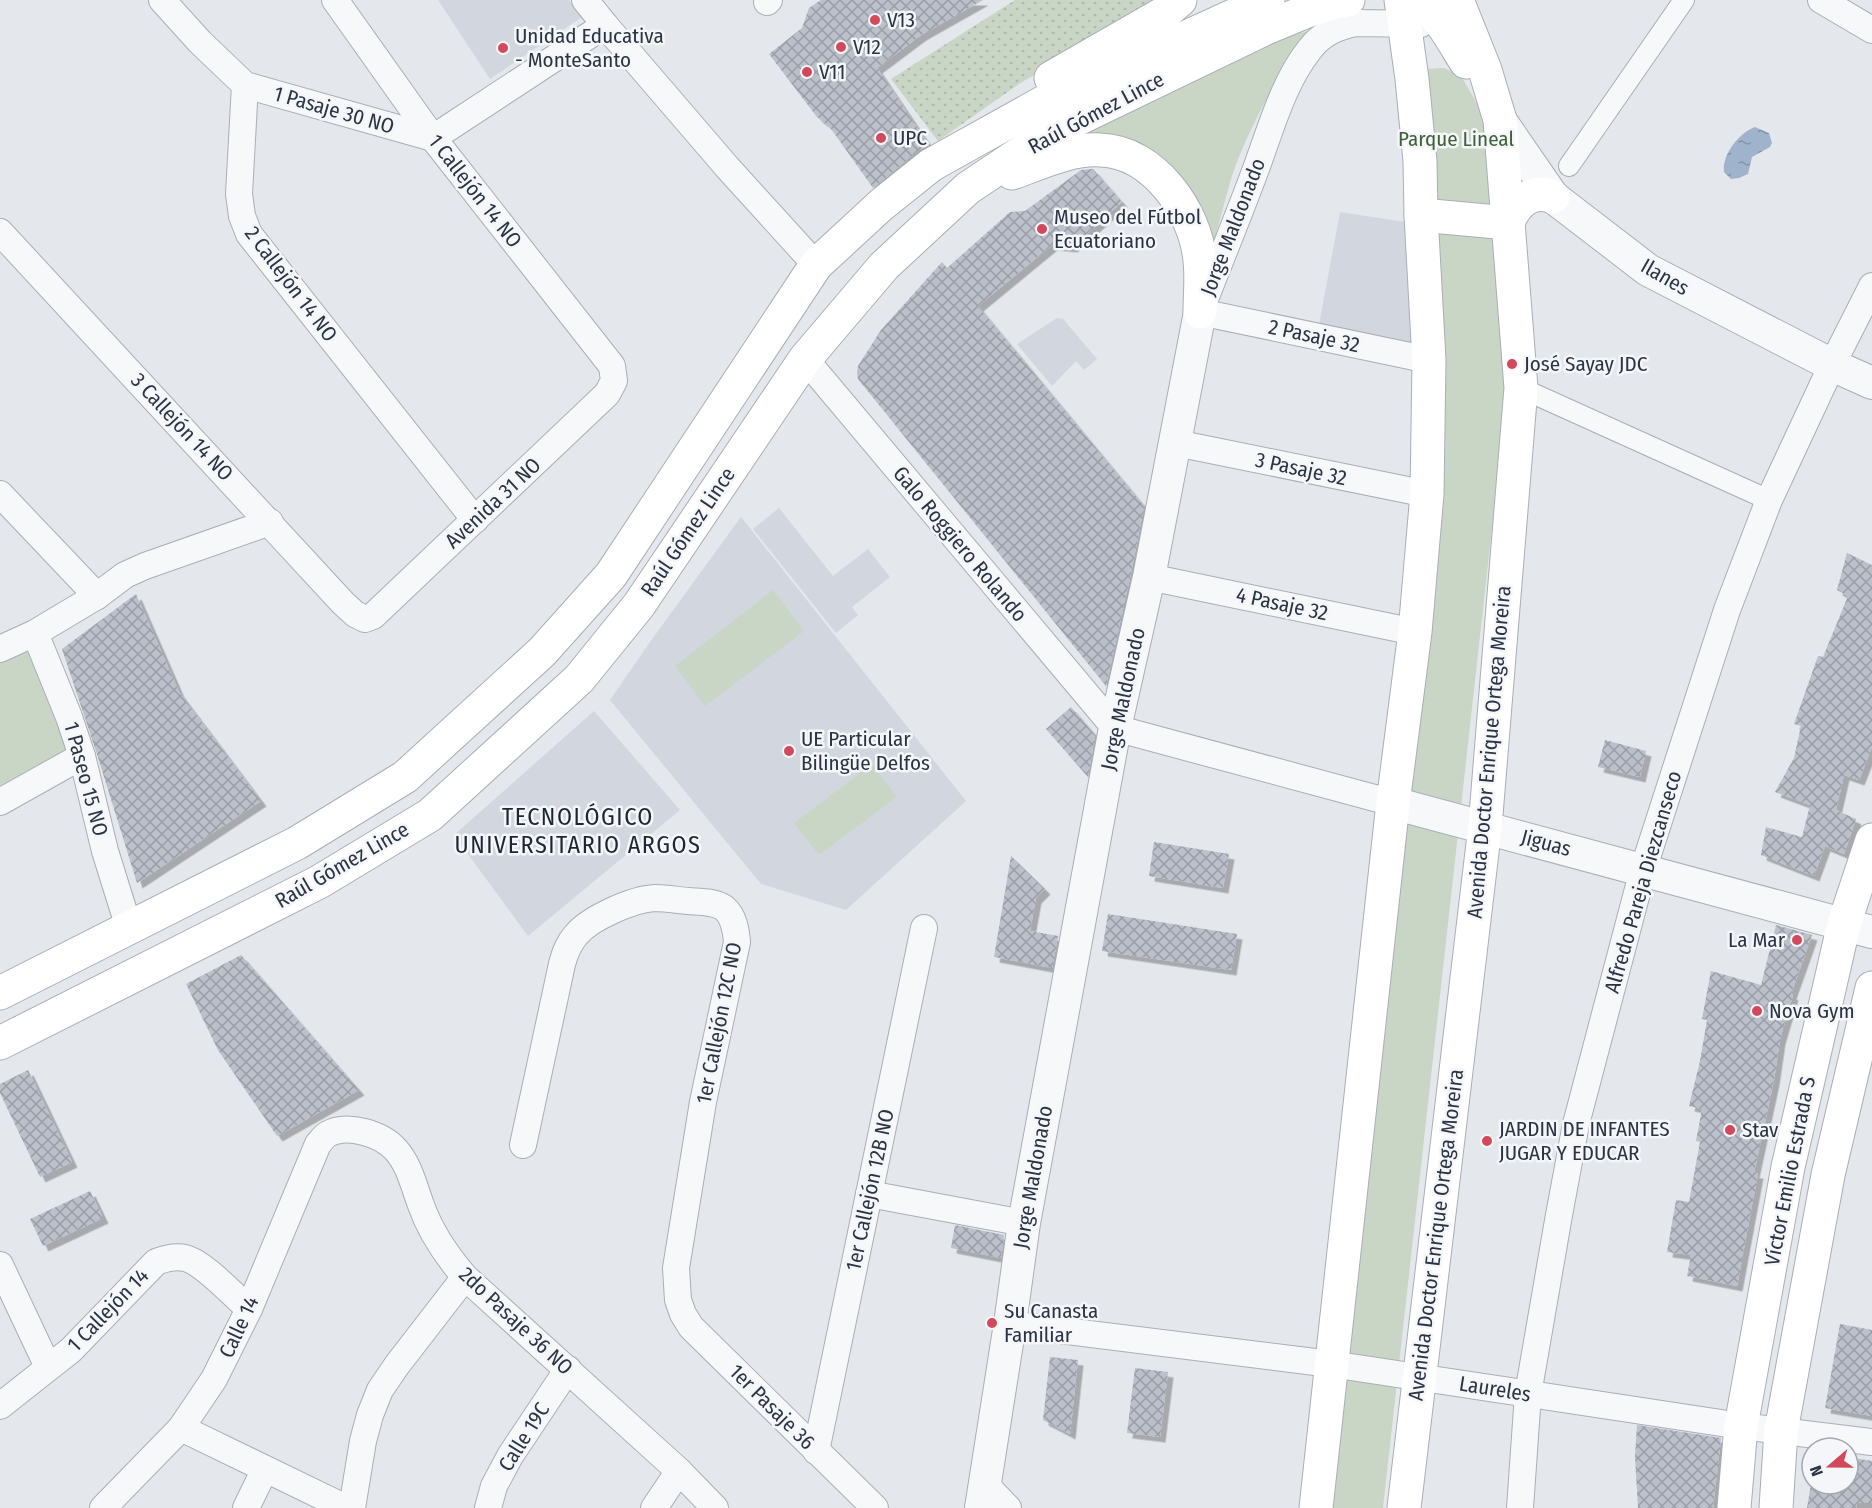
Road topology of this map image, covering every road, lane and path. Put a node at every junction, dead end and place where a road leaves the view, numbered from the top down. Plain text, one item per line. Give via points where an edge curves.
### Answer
1 (162, 0) edge
2 (335, 0) edge
3 (585, 0) edge
4 (1180, 0) edge
5 (1268, 0) edge
6 (1348, 0) edge
7 (1684, 0) edge
8 (1821, 0) edge
9 (1454, 7) edge
10 (1408, 8) edge
11 (605, 26) junction
12 (1872, 30) edge
13 (245, 85) junction
14 (1500, 120) junction
15 (433, 138) junction
16 (931, 165) junction
17 (1569, 166) dead end
18 (968, 188) junction
19 (1553, 197) junction
20 (1421, 215) junction
21 (1508, 223) junction
22 (0, 232) edge
23 (816, 265) junction
24 (1872, 286) edge
25 (1200, 312) junction
26 (805, 359) junction
27 (1429, 360) junction
28 (1832, 365) junction
29 (614, 381) joint
30 (1872, 383) edge
31 (1521, 388) junction
32 (1176, 443) junction
33 (0, 494) edge
34 (1427, 494) junction
35 (1769, 500) junction
36 (475, 520) junction
37 (270, 522) junction
38 (1149, 577) junction
39 (97, 596) junction
40 (365, 619) joint
41 (1415, 632) junction
42 (35, 633) junction
43 (3, 642) edge
44 (1115, 729) junction
45 (82, 756) junction
46 (0, 802) edge
47 (1393, 803) junction
48 (1485, 827) junction
49 (1872, 840) edge
50 (1643, 870) junction
51 (129, 928) junction
52 (924, 928) dead end
53 (1858, 928) edge
54 (1872, 988) edge
55 (0, 993) edge
56 (0, 1043) edge
57 (341, 1130) joint
58 (523, 1145) dead end
59 (1788, 1167) junction
60 (1828, 1175) junction
61 (869, 1194) junction
62 (1024, 1223) junction
63 (0, 1265) edge
64 (465, 1276) junction
65 (678, 1300) joint
66 (249, 1309) junction
67 (1010, 1324) junction
68 (1331, 1364) junction
69 (48, 1367) junction
70 (568, 1369) junction
71 (1419, 1377) junction
72 (1528, 1394) junction
73 (0, 1406) edge
74 (1742, 1426) junction
75 (181, 1428) junction
76 (1781, 1431) junction
77 (1872, 1442) edge
78 (816, 1451) junction
79 (265, 1468) junction
80 (680, 1471) junction
81 (983, 1496) edge
82 (103, 1508) edge
83 (246, 1508) edge
84 (346, 1508) edge
85 (352, 1508) edge
86 (488, 1508) edge
87 (654, 1508) edge
88 (715, 1508) edge
89 (874, 1508) edge
90 (1008, 1508) edge
91 (1316, 1508) edge
92 (1404, 1508) edge
93 (1520, 1508) edge
94 (1734, 1508) edge
95 (1776, 1508) edge

1 - 13 street
2 - 15 street, 1 Callejón 14 NO
3 - 11 street
4 - 16 main road via 1166,12 1040,84
5 - 16 main road, Raúl Gómez Lince via 1046,100
6 - 18 main road, Raúl Gómez Lince via 1306,11 1266,28 1055,130
7 - 17 street
8 - 12 street
9 - 10 main road
9 - 14 main road
10 - 20 main road
10 - 25 street, Jorge Maldonado via 1325,35 1297,68
11 - 15 street
11 - 23 street
13 - 15 street, 1 Pasaje 30 NO
13 - 36 street, 2 Callejón 14 NO via 239,194 249,234
14 - 19 street, Ilanes
14 - 21 main road, Avenida Doctor Enrique Ortega Moreira
15 - 29 street, 1 Callejón 14 NO via 612,366
16 - 23 main road, Raúl Gómez Lince
18 - 25 main road via 1073,152 1101,150 1141,162 1174,194 1191,225 1200,260
18 - 26 main road, Raúl Gómez Lince via 884,266
19 - 21 main road via 1539,194 1526,198 1515,208
19 - 28 street, Ilanes via 1648,270
20 - 21 main road
20 - 27 main road
21 - 31 main road, Avenida Doctor Enrique Ortega Moreira
22 - 37 street, 3 Callejón 14 NO
23 - 51 main road, Raúl Gómez Lince via 611,575 542,652 405,777 297,843
24 - 28 street, Alfredo Pareja Diezcanseco
25 - 27 street, 2 Pasaje 32
25 - 32 street, Jorge Maldonado
26 - 44 street, Galo Roggiero Rolando
26 - 56 main road, Raúl Gómez Lince via 639,605 579,679 430,815 319,882
27 - 34 main road
28 - 30 street, Ilanes
28 - 35 street, Alfredo Pareja Diezcanseco
29 - 36 street, Avenida 31 NO via 607,394
31 - 35 street
31 - 48 main road, Avenida Doctor Enrique Ortega Moreira
32 - 34 street, 3 Pasaje 32
32 - 38 street, Jorge Maldonado
33 - 39 street
34 - 41 main road
35 - 50 street, Alfredo Pareja Diezcanseco via 1727,609
36 - 40 street, Avenida 31 NO via 373,616
37 - 39 street via 145,566
37 - 40 street, 3 Callejón 14 NO via 344,603
38 - 41 street, 4 Pasaje 32
38 - 44 street, Jorge Maldonado
39 - 42 street
41 - 47 main road
42 - 43 street
42 - 45 street, 1 Paseo 15 NO
44 - 47 street, Jiguas
44 - 62 street, Jorge Maldonado
45 - 46 street
45 - 51 street, 1 Paseo 15 NO
47 - 48 street, Jiguas
47 - 68 main road
48 - 50 street, Jiguas
48 - 71 main road, Avenida Doctor Enrique Ortega Moreira
49 - 53 main road, Víctor Emilio Estrada S
50 - 53 street, Jiguas
50 - 72 street, Alfredo Pareja Diezcanseco via 1576,1124
51 - 55 main road, Raúl Gómez Lince
52 - 61 street, 1er Callejón 12B NO
53 - 59 main road, Víctor Emilio Estrada S
54 - 60 main road, Víctor Emilio Estrada S
57 - 64 street, 2do Pasaje 36 NO via 363,1131 396,1150 449,1259
57 - 66 street, Calle 14 via 326,1134 318,1144
58 - 65 street, 1er Callejón 12C NO via 562,964 577,933 618,909 655,898 716,904 726,909 737,942 703,1102 675,1268
59 - 60 main road
59 - 74 main road, Víctor Emilio Estrada S
60 - 76 main road, Víctor Emilio Estrada S
61 - 62 street
61 - 78 street, 1er Callejón 12B NO
62 - 67 street, Jorge Maldonado
63 - 69 street
64 - 70 street, 2do Pasaje 36 NO
64 - 85 street via 380,1390 363,1441
65 - 78 street, 1er Pasaje 36 via 691,1327
66 - 69 street, 1 Callejón 14 via 197,1263 184,1257 168,1257 145,1272 71,1350
66 - 75 street, Calle 14 via 214,1378
67 - 68 street, Laureles
67 - 81 street, Jorge Maldonado
68 - 71 street, Laureles
68 - 91 main road
69 - 73 street, 1 Callejón 14
70 - 80 street, 2do Pasaje 36 NO
70 - 86 street, Calle 19C via 510,1456 494,1485
71 - 72 street, Laureles
71 - 92 main road, Avenida Doctor Enrique Ortega Moreira
72 - 74 street, Laureles
72 - 93 street, Alfredo Pareja Diezcanseco
74 - 76 street, Laureles
74 - 94 main road, Víctor Emilio Estrada S
75 - 79 street
75 - 82 street, Calle 14
76 - 77 street, Laureles
76 - 95 main road, Víctor Emilio Estrada S
78 - 89 street, 1er Pasaje 36
79 - 83 street
79 - 84 street
80 - 87 street
80 - 88 street, 2do Pasaje 36 NO
81 - 90 street

